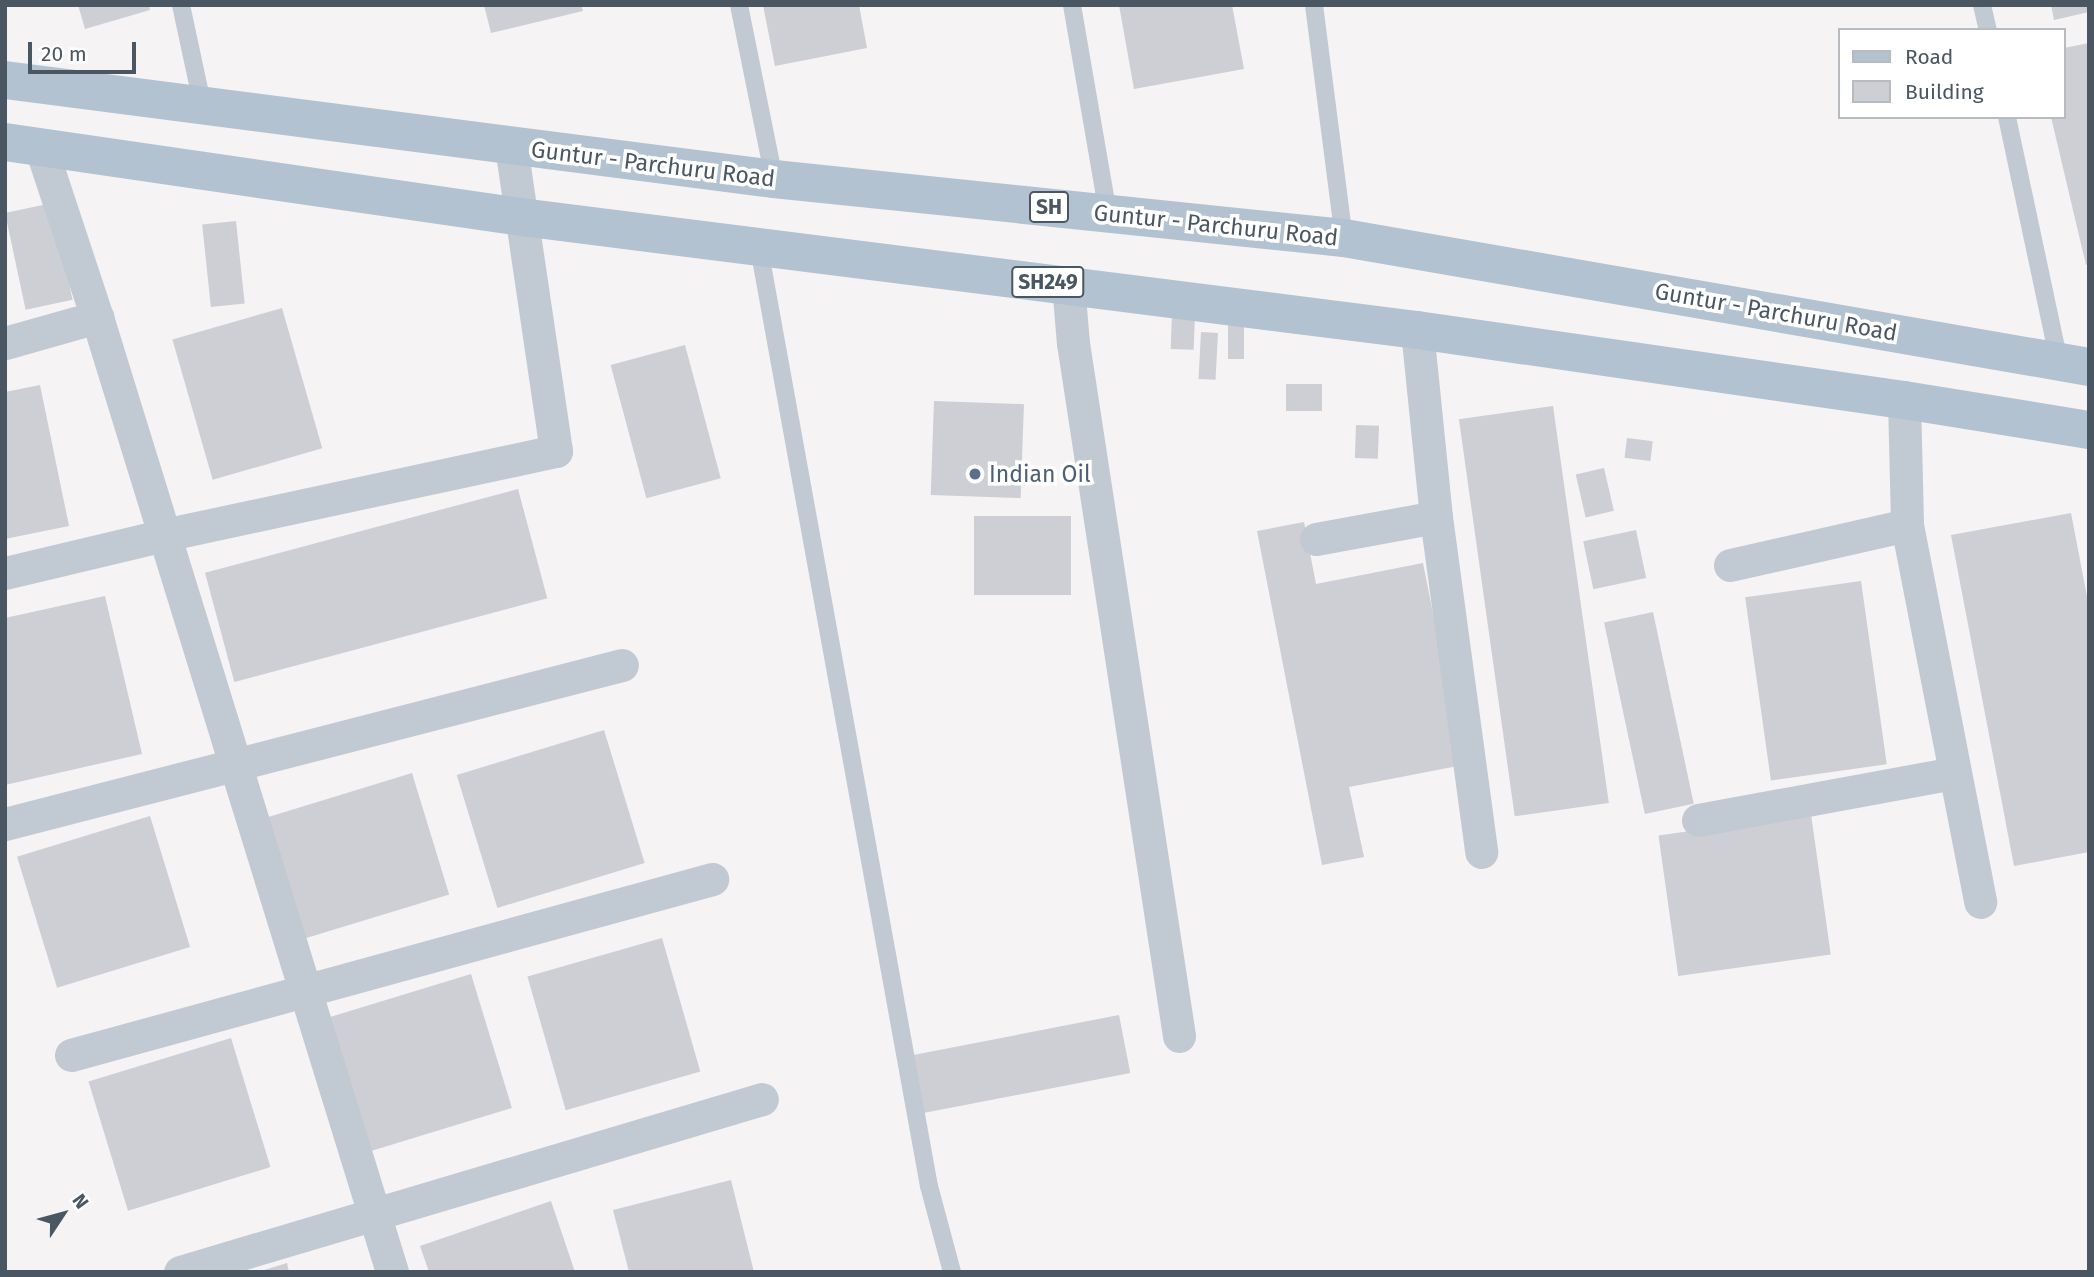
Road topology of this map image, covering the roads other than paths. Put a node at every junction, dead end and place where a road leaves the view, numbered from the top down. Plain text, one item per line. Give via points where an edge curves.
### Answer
1 (181, 5) edge
2 (739, 5) edge
3 (1072, 5) edge
4 (1314, 5) edge
5 (1982, 5) edge
6 (1988, 28) edge
7 (5, 80) edge
8 (203, 108) junction
9 (2008, 119) edge
10 (23, 145) edge
11 (511, 147) junction
12 (774, 179) junction
13 (1108, 213) junction
14 (521, 217) junction
15 (1344, 238) junction
16 (759, 248) junction
17 (1068, 284) junction
18 (97, 317) junction
19 (1417, 330) junction
20 (5, 343) edge
21 (2074, 365) edge
22 (1904, 400) junction
23 (2089, 430) edge
24 (1436, 517) junction
25 (1907, 525) junction
26 (164, 535) junction
27 (1316, 539) dead end
28 (1730, 565) dead end
29 (5, 572) edge
30 (622, 665) dead end
31 (235, 765) junction
32 (1955, 773) junction
33 (1698, 820) dead end
34 (5, 824) edge
35 (1481, 852) dead end
36 (712, 879) dead end
37 (1980, 902) dead end
38 (305, 991) junction
39 (1179, 1036) dead end
40 (71, 1055) dead end
41 (762, 1099) dead end
42 (374, 1214) junction
43 (180, 1272) edge
44 (392, 1272) edge
45 (952, 1272) edge

1 - 8 lane
2 - 12 lane
3 - 13 lane
4 - 15 lane
5 - 6 lane
7 - 8 main road, Guntur - Parchuru Road / SH
8 - 11 main road, Guntur - Parchuru Road / SH
9 - 21 lane
10 - 14 main road, SH249
10 - 18 street
11 - 12 main road, Guntur - Parchuru Road / SH
11 - 14 street
12 - 13 main road, Guntur - Parchuru Road / SH
13 - 15 main road, Guntur - Parchuru Road / SH
14 - 16 main road, SH249
14 - 26 street via 556,451
15 - 21 main road, Guntur - Parchuru Road / SH
16 - 17 main road, SH249
16 - 45 lane via 929,1186
17 - 19 main road, SH249
17 - 39 street via 1073,343
18 - 20 street
18 - 26 street
19 - 22 main road, SH249
19 - 24 street
22 - 23 main road, SH249
22 - 25 street
24 - 27 street
24 - 35 street
25 - 28 street
25 - 32 street
26 - 29 street
26 - 31 street
30 - 31 street
31 - 34 street
31 - 38 street
32 - 33 street
32 - 37 street
36 - 38 street
38 - 40 street
38 - 42 street
41 - 42 street
42 - 43 street
42 - 44 street

